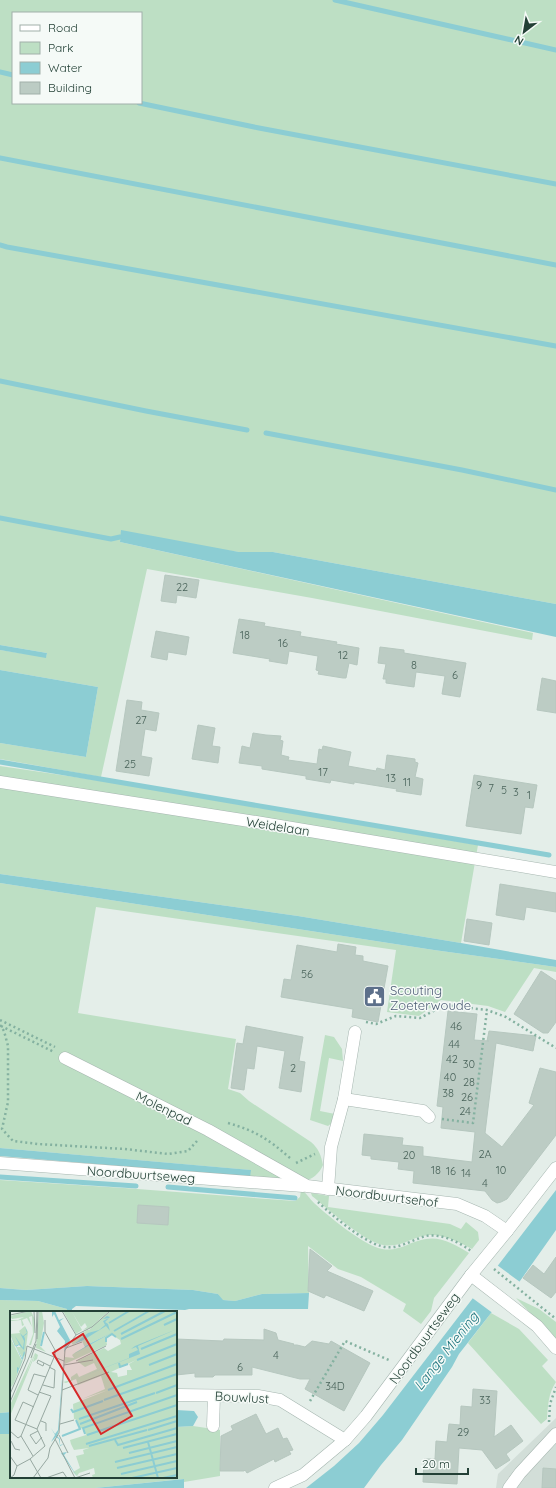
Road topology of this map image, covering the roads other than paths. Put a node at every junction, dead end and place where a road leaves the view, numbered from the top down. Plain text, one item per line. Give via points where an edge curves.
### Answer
1 (0, 782) edge
2 (556, 872) edge
3 (355, 1032) road end
4 (65, 1058) road end
5 (344, 1099) junction
6 (429, 1117) road end
7 (0, 1163) edge
8 (556, 1168) edge
9 (307, 1186) junction
10 (328, 1189) junction
11 (507, 1231) junction
12 (474, 1277) junction
13 (556, 1348) edge
14 (177, 1395) edge
15 (214, 1396) junction
16 (212, 1426) dead end
17 (556, 1434) edge
18 (345, 1440) junction
19 (275, 1488) edge
20 (509, 1488) edge

1 - 2 street, Weidelaan
3 - 5 street, Noordbuurtsehof
4 - 9 street, Molenpad via 208,1130
5 - 6 street via 423,1111
5 - 10 street, Noordbuurtsehof via 331,1147
7 - 9 street, Noordbuurtseweg
8 - 11 street, Noordbuurtseweg
9 - 10 street, Molenpad
10 - 11 street, Noordbuurtsehof via 457,1204 485,1216
11 - 12 street, Noordbuurtseweg
12 - 13 street via 537,1326
12 - 18 street, Noordbuurtseweg
14 - 15 street, Bouwlust
15 - 16 street
15 - 18 street, Bouwlust via 258,1396 280,1400
17 - 20 street
18 - 19 street, Noordbuurtseweg via 303,1475

